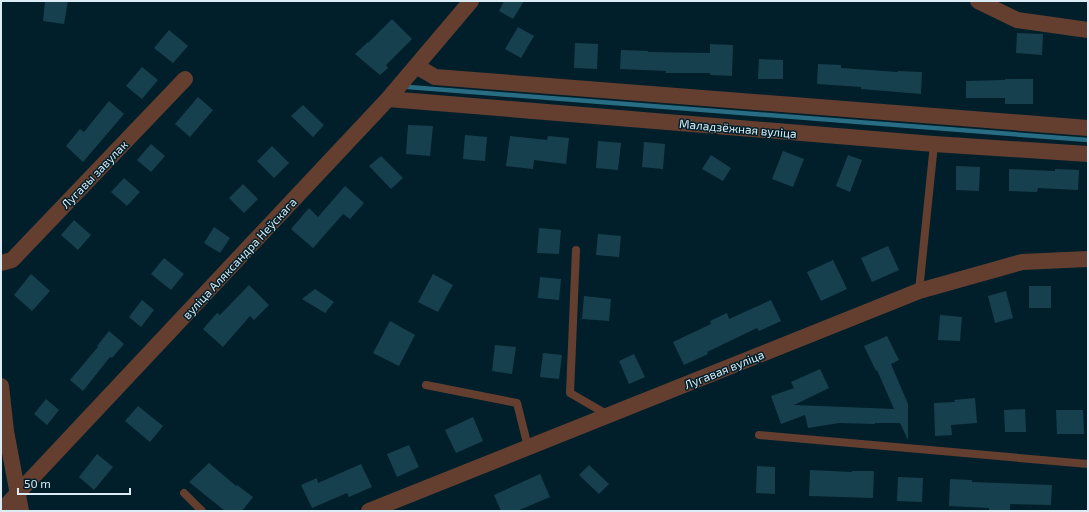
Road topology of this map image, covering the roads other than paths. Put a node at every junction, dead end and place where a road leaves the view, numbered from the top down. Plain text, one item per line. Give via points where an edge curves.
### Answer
1 (471, 1) edge
2 (978, 1) edge
3 (1088, 30) edge
4 (416, 66) junction
5 (185, 79) dead end
6 (388, 99) junction
7 (1088, 128) edge
8 (934, 144) junction
9 (1088, 154) edge
10 (576, 250) dead end
11 (1088, 259) edge
12 (1, 262) edge
13 (919, 290) junction
14 (426, 385) dead end
15 (1, 386) edge
16 (609, 415) junction
17 (4, 429) edge
18 (759, 435) dead end
19 (528, 447) junction
20 (1088, 464) edge
21 (18, 493) junction
22 (184, 493) dead end
23 (1, 511) edge
24 (21, 511) edge
25 (202, 511) edge
26 (369, 511) edge

1 - 4 street, вуліца Аляксандра Неўскага
2 - 3 street via 1017,20
4 - 6 street, вуліца Аляксандра Неўскага
4 - 7 street via 435,77
5 - 12 street, Лугавы завулак via 12,260
6 - 8 street, Маладзёжная вуліца
6 - 21 street, вуліца Аляксандра Неўскага
8 - 9 street, Маладзёжная вуліца
8 - 13 lane
10 - 16 lane via 570,393
11 - 13 street, Лугавая вуліца via 1022,262
13 - 16 street, Лугавая вуліца
14 - 19 lane via 517,403
15 - 17 street
16 - 19 street, Лугавая вуліца
17 - 21 street
18 - 20 lane
19 - 26 street, Лугавая вуліца
21 - 23 street, вуліца Аляксандра Неўскага
21 - 24 street
22 - 25 lane

